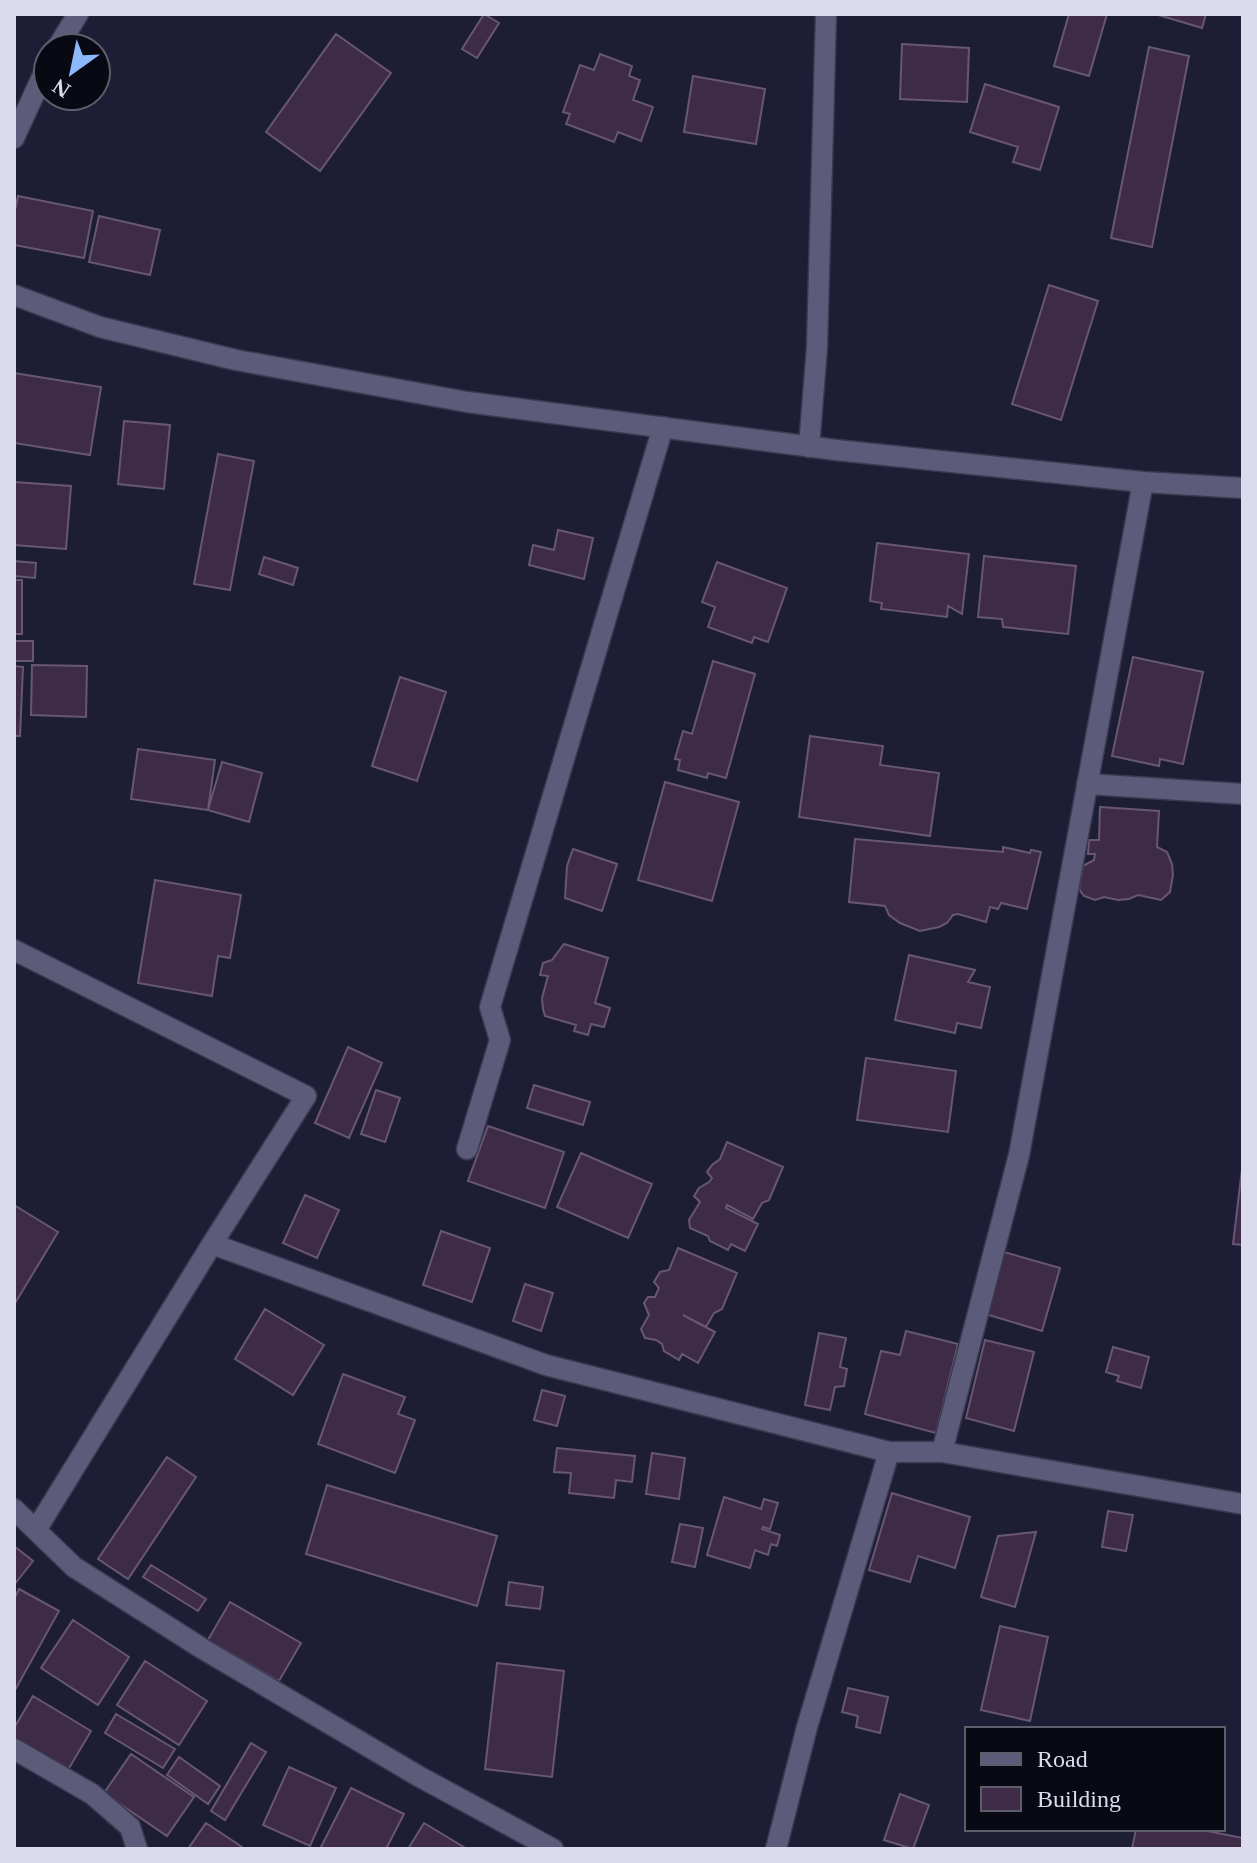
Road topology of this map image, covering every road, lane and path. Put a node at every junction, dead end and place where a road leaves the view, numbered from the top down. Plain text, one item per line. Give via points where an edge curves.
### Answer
1 (78, 14) edge
2 (826, 14) edge
3 (67, 32) edge
4 (32, 99) edge
5 (14, 138) edge
6 (14, 295) edge
7 (663, 427) junction
8 (809, 447) junction
9 (1143, 482) junction
10 (1243, 488) edge
11 (1087, 784) junction
12 (1243, 794) edge
13 (14, 950) edge
14 (467, 1149) dead end
15 (212, 1244) junction
16 (889, 1452) junction
17 (942, 1452) junction
18 (1243, 1504) edge
19 (14, 1509) edge
20 (36, 1530) junction
21 (14, 1749) edge
22 (137, 1849) edge
23 (553, 1849) edge
24 (776, 1849) edge

1 - 3 street
2 - 8 street via 817,347
4 - 5 street
6 - 7 street via 100,327 236,360 467,402
7 - 8 street
7 - 14 street via 490,1007 500,1040
8 - 9 street
9 - 10 street
9 - 11 street
11 - 12 street
11 - 17 street via 1019,1155
13 - 15 street via 306,1096
15 - 16 street via 546,1365
15 - 20 street
16 - 17 street
16 - 24 street
17 - 18 street
19 - 20 street
20 - 23 street via 74,1567 203,1649
21 - 22 street via 92,1794 130,1827

